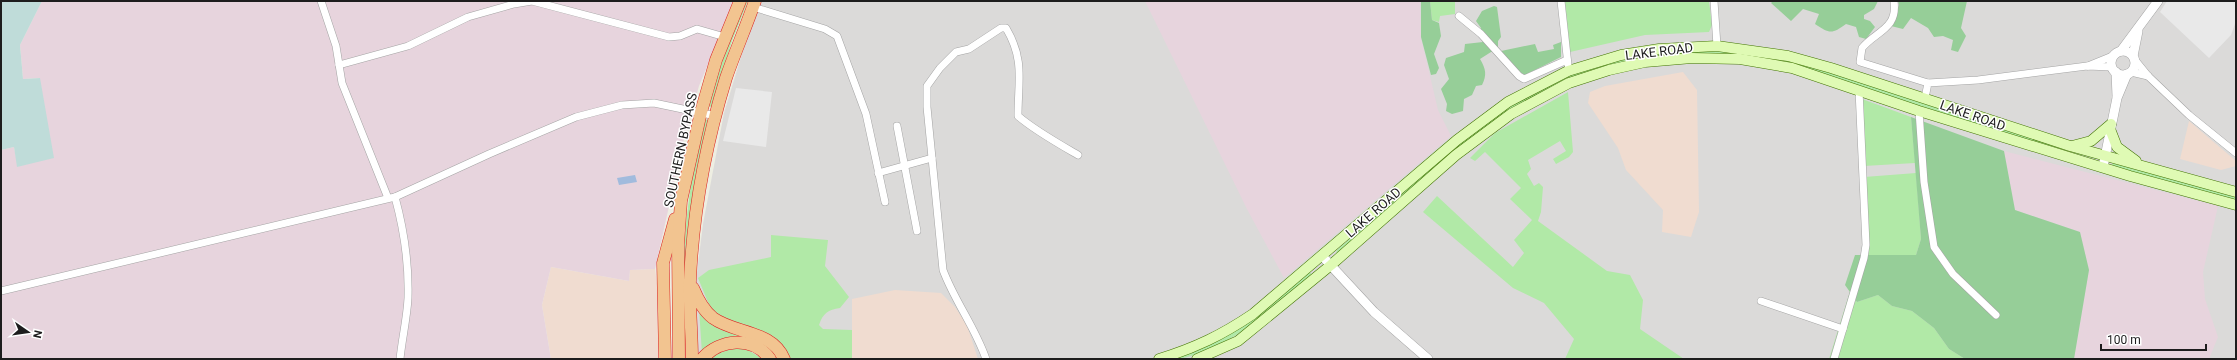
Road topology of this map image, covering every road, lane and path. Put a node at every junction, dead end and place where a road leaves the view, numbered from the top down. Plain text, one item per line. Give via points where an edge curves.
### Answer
1 (321, 1) edge
2 (740, 1) edge
3 (1561, 1) edge
4 (1714, 1) edge
5 (1894, 1) edge
6 (2158, 1) edge
7 (754, 4) edge
8 (1459, 16) dead end
9 (2138, 30) junction
10 (726, 37) junction
11 (1717, 46) junction
12 (2118, 53) junction
13 (2134, 58) junction
14 (339, 65) junction
15 (1568, 66) junction
16 (2088, 66) junction
17 (2114, 70) junction
18 (2129, 73) junction
19 (2148, 76) junction
20 (1928, 83) junction
21 (1859, 90) junction
22 (1925, 98) junction
23 (2117, 98) junction
24 (1919, 111) junction
25 (701, 112) junction
26 (716, 116) junction
27 (897, 126) dead end
28 (2111, 126) junction
29 (2070, 146) junction
30 (2236, 153) edge
31 (1078, 156) dead end
32 (2105, 156) junction
33 (932, 158) junction
34 (906, 165) junction
35 (2142, 165) junction
36 (2102, 167) junction
37 (878, 173) junction
38 (2236, 192) edge
39 (392, 198) junction
40 (681, 200) junction
41 (885, 202) dead end
42 (2236, 205) edge
43 (917, 231) dead end
44 (1323, 257) junction
45 (1331, 265) junction
46 (690, 281) junction
47 (1, 291) edge
48 (1760, 301) dead end
49 (1996, 315) dead end
50 (1843, 329) junction
51 (400, 359) edge
52 (665, 359) edge
53 (679, 359) edge
54 (692, 359) edge
55 (702, 359) edge
56 (770, 359) edge
57 (784, 359) edge
58 (986, 359) edge
59 (1159, 359) edge
60 (1197, 359) edge
61 (1428, 359) edge
62 (1834, 359) edge

1 - 14 street via 336,46
2 - 10 highway, SOUTHERN BYPASS
3 - 15 street
4 - 11 street
5 - 20 street via 1892,20 1885,29 1865,44 1859,59 1862,63
6 - 9 street
7 - 26 highway, SOUTHERN BYPASS via 734,56
7 - 37 street via 825,29 837,36 866,114
8 - 15 street via 1481,34 1524,79
9 - 12 street
9 - 13 street
10 - 14 street via 697,29 680,36 669,37 532,2 468,16 408,46
10 - 25 highway, SOUTHERN BYPASS
11 - 15 main road, LAKE ROAD via 1641,51
11 - 22 main road, LAKE ROAD via 1788,56
12 - 13 street via 2126,51
12 - 16 street
12 - 17 street
13 - 18 street
13 - 19 street
14 - 39 street via 342,83
15 - 44 main road, LAKE ROAD via 1480,122
16 - 17 street
16 - 20 street via 1978,80
17 - 18 street
17 - 23 street
18 - 19 street
18 - 23 street
19 - 30 street
20 - 22 street
21 - 24 main road, LAKE ROAD
21 - 45 main road, LAKE ROAD via 1792,68 1740,59 1666,60 1628,65 1589,76 1528,104 1490,129 1456,155
21 - 50 street via 1866,245
22 - 29 main road, LAKE ROAD
23 - 28 street
24 - 36 main road, LAKE ROAD
24 - 49 street via 1924,182 1934,247 1953,274
25 - 26 street
25 - 39 street via 654,102 584,115
25 - 40 highway, SOUTHERN BYPASS
26 - 46 highway, SOUTHERN BYPASS via 699,190
27 - 34 street
28 - 29 main road via 2091,141
28 - 32 street
28 - 35 main road via 2118,147
29 - 32 main road, LAKE ROAD
31 - 33 street via 1043,132 1029,126 1018,116 1021,73 1019,57 1006,28 1001,28 969,49 956,52 940,68 928,86 927,107
32 - 35 main road, LAKE ROAD
32 - 36 street
33 - 34 street
33 - 58 street via 943,270 951,290 979,337
34 - 37 street
34 - 43 street
35 - 38 main road, LAKE ROAD
36 - 42 main road, LAKE ROAD
37 - 41 street
39 - 47 street
39 - 51 street via 403,229 408,276 408,299
40 - 52 highway via 666,244 663,263
40 - 53 highway, SOUTHERN BYPASS via 678,245
44 - 45 street
44 - 59 main road, LAKE ROAD via 1253,314 1225,333 1194,348
45 - 60 main road, LAKE ROAD via 1238,341
45 - 61 street via 1374,312
46 - 54 highway, SOUTHERN BYPASS
46 - 57 highway via 702,306 714,318 760,336 777,349
48 - 50 street
50 - 62 street
55 - 56 highway via 718,346 736,342 756,348

